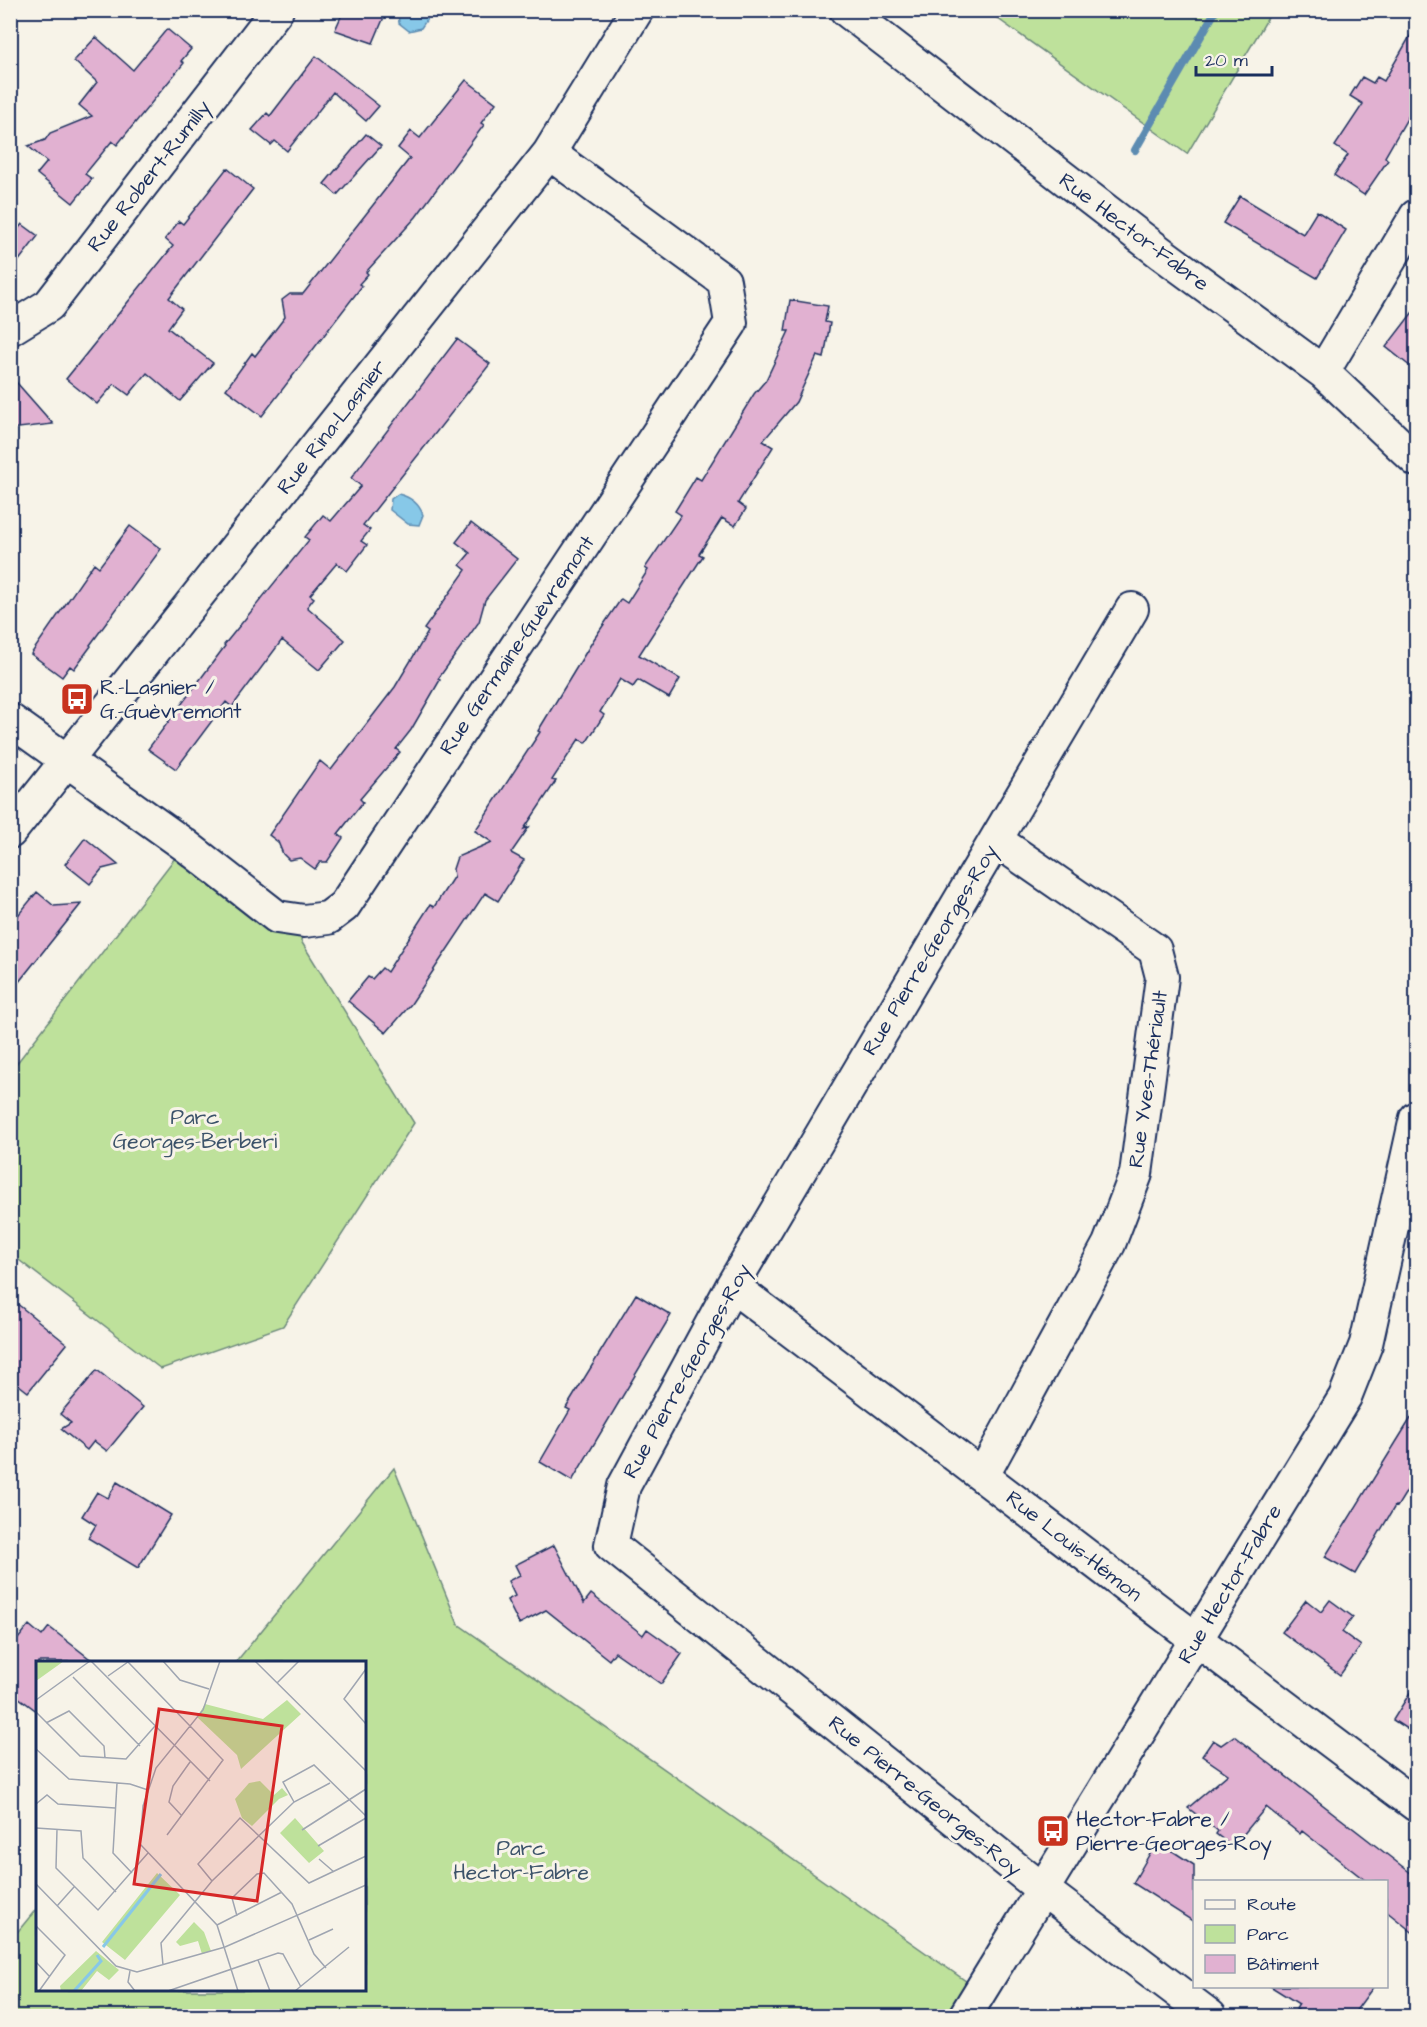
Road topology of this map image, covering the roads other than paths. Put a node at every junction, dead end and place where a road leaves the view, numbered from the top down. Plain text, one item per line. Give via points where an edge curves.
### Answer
1 (277, 10) edge
2 (637, 10) edge
3 (846, 10) edge
4 (549, 153) junction
5 (1416, 216) edge
6 (10, 329) edge
7 (1323, 372) junction
8 (1416, 460) edge
9 (1132, 609) dead end
10 (10, 720) edge
11 (67, 761) junction
12 (10, 832) edge
13 (996, 840) junction
14 (1416, 1118) edge
15 (732, 1286) junction
16 (983, 1475) junction
17 (1196, 1641) junction
18 (1416, 1805) edge
19 (1042, 1889) junction
20 (965, 2016) edge
21 (1210, 2016) edge

1 - 6 street, Rue Robert-Rumilly via 49,305
2 - 4 street, Rue Rina-Lasnier
3 - 7 street, Rue Hector-Fabre via 1161,253
4 - 11 street, Rue Rina-Lasnier
4 - 11 street, Rue Germaine-Guèvremont via 724,281 731,322 344,906 328,918 304,921 278,916
5 - 7 street
7 - 8 street, Rue Hector-Fabre
9 - 13 street, Rue Pierre-Georges-Roy
10 - 11 street, Rue Germaine-Guèvremont
11 - 12 street, Rue Rina-Lasnier
13 - 15 street, Rue Pierre-Georges-Roy
13 - 16 street, Rue Yves-Thériault via 1155,950 1162,977 1137,1174 1108,1244
14 - 17 street, Rue Hector-Fabre via 1366,1344 1345,1397
15 - 16 street, Rue Louis-Hémon
15 - 19 street, Rue Pierre-Georges-Roy via 624,1486 611,1545
16 - 17 street, Rue Louis-Hémon
17 - 18 street, Rue Louis-Hémon
17 - 19 street, Rue Hector-Fabre
19 - 20 street, Rue Hector-Fabre
19 - 21 street, Rue Pierre-Georges-Roy

